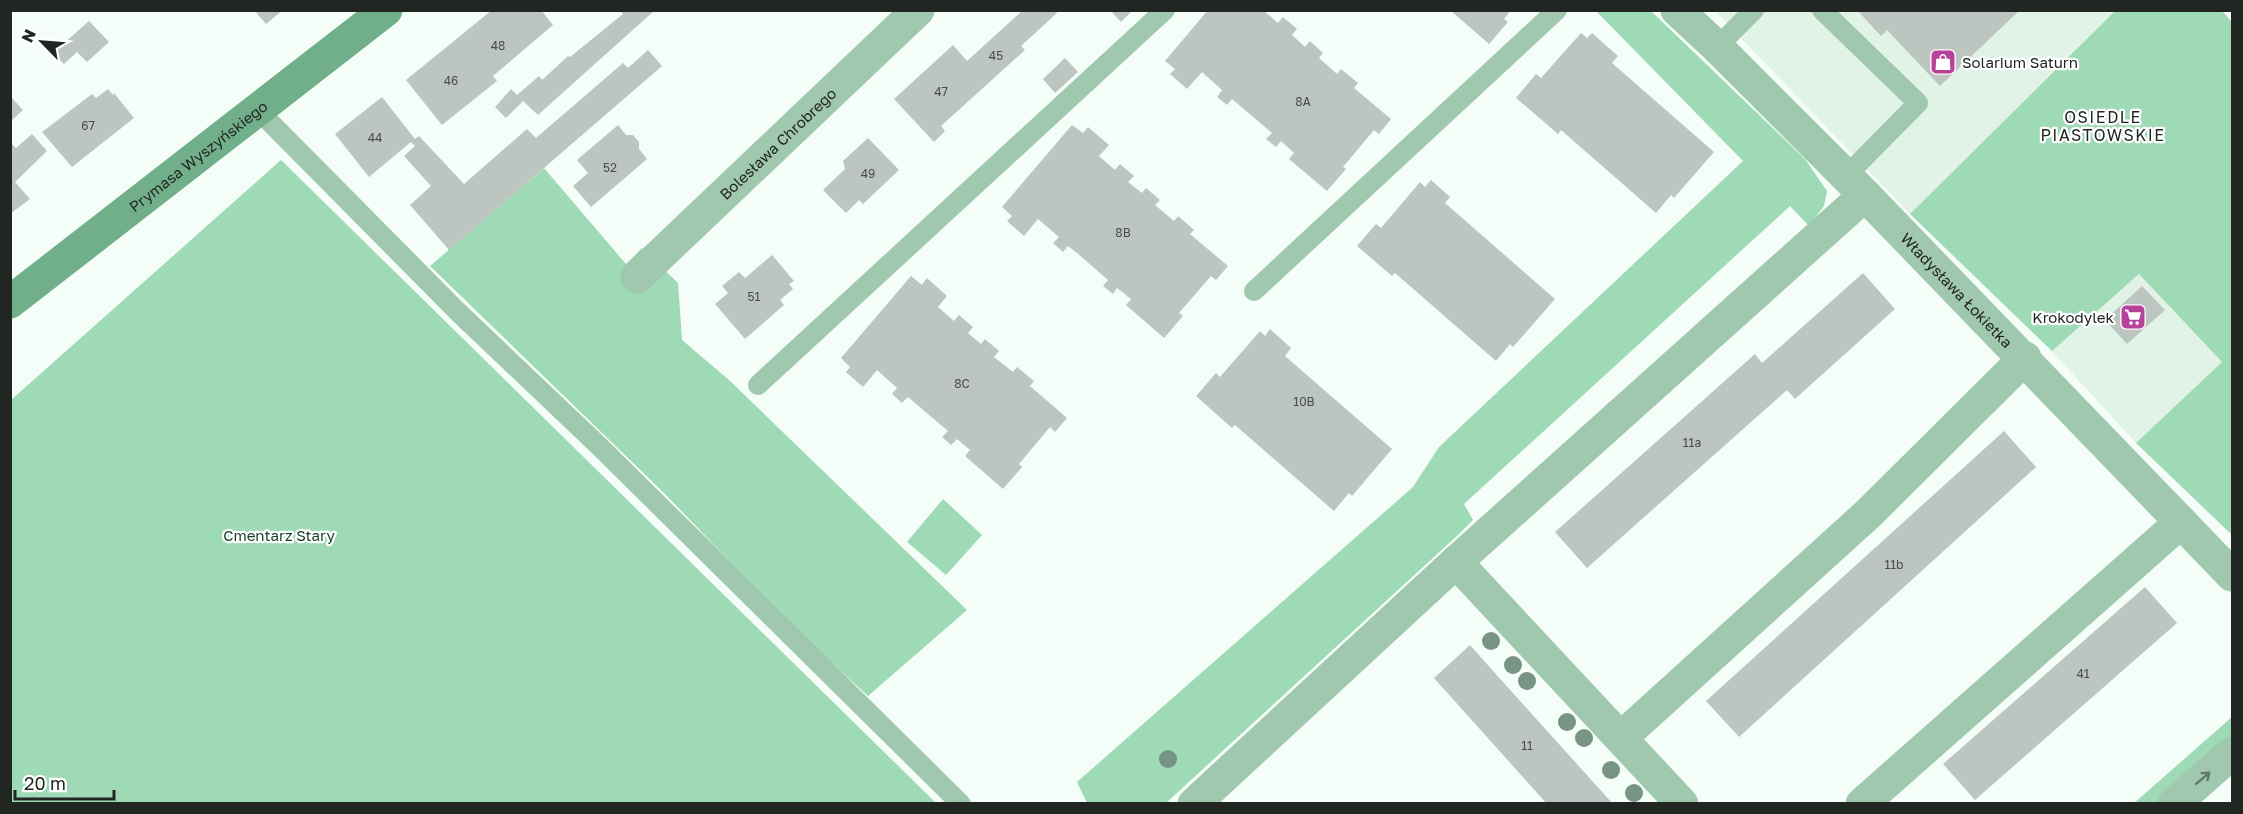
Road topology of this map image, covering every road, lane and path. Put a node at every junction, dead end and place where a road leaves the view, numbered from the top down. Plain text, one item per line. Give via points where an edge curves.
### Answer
1 (386, 10) edge
2 (918, 10) edge
3 (1165, 10) edge
4 (1557, 10) edge
5 (1677, 10) edge
6 (1754, 10) edge
7 (1822, 10) edge
8 (1717, 47) junction
9 (258, 110) junction
10 (1856, 185) junction
11 (637, 277) dead end
12 (1254, 291) dead end
13 (11, 301) edge
14 (2025, 358) junction
15 (758, 385) dead end
16 (2181, 522) junction
17 (1456, 562) junction
18 (2232, 575) edge
19 (1622, 737) junction
20 (2232, 753) edge
21 (961, 804) edge
22 (1194, 804) edge
23 (1682, 804) edge
24 (1862, 804) edge
25 (2174, 804) edge

1 - 9 street, Prymasa Wyszyńskiego
2 - 11 street, Bolesława Chrobrego
3 - 15 lane
4 - 12 lane
5 - 8 street, Władysława Łokietka
6 - 8 lane
7 - 10 lane via 1918,103
8 - 10 street, Władysława Łokietka
9 - 13 street, Prymasa Wyszyńskiego
9 - 21 lane
10 - 14 street, Władysława Łokietka
10 - 17 street
14 - 16 street, Władysława Łokietka
14 - 19 street via 1869,513
16 - 18 street, Władysława Łokietka
16 - 24 street
17 - 19 street
17 - 22 street
19 - 23 street
25 -> 20 street

